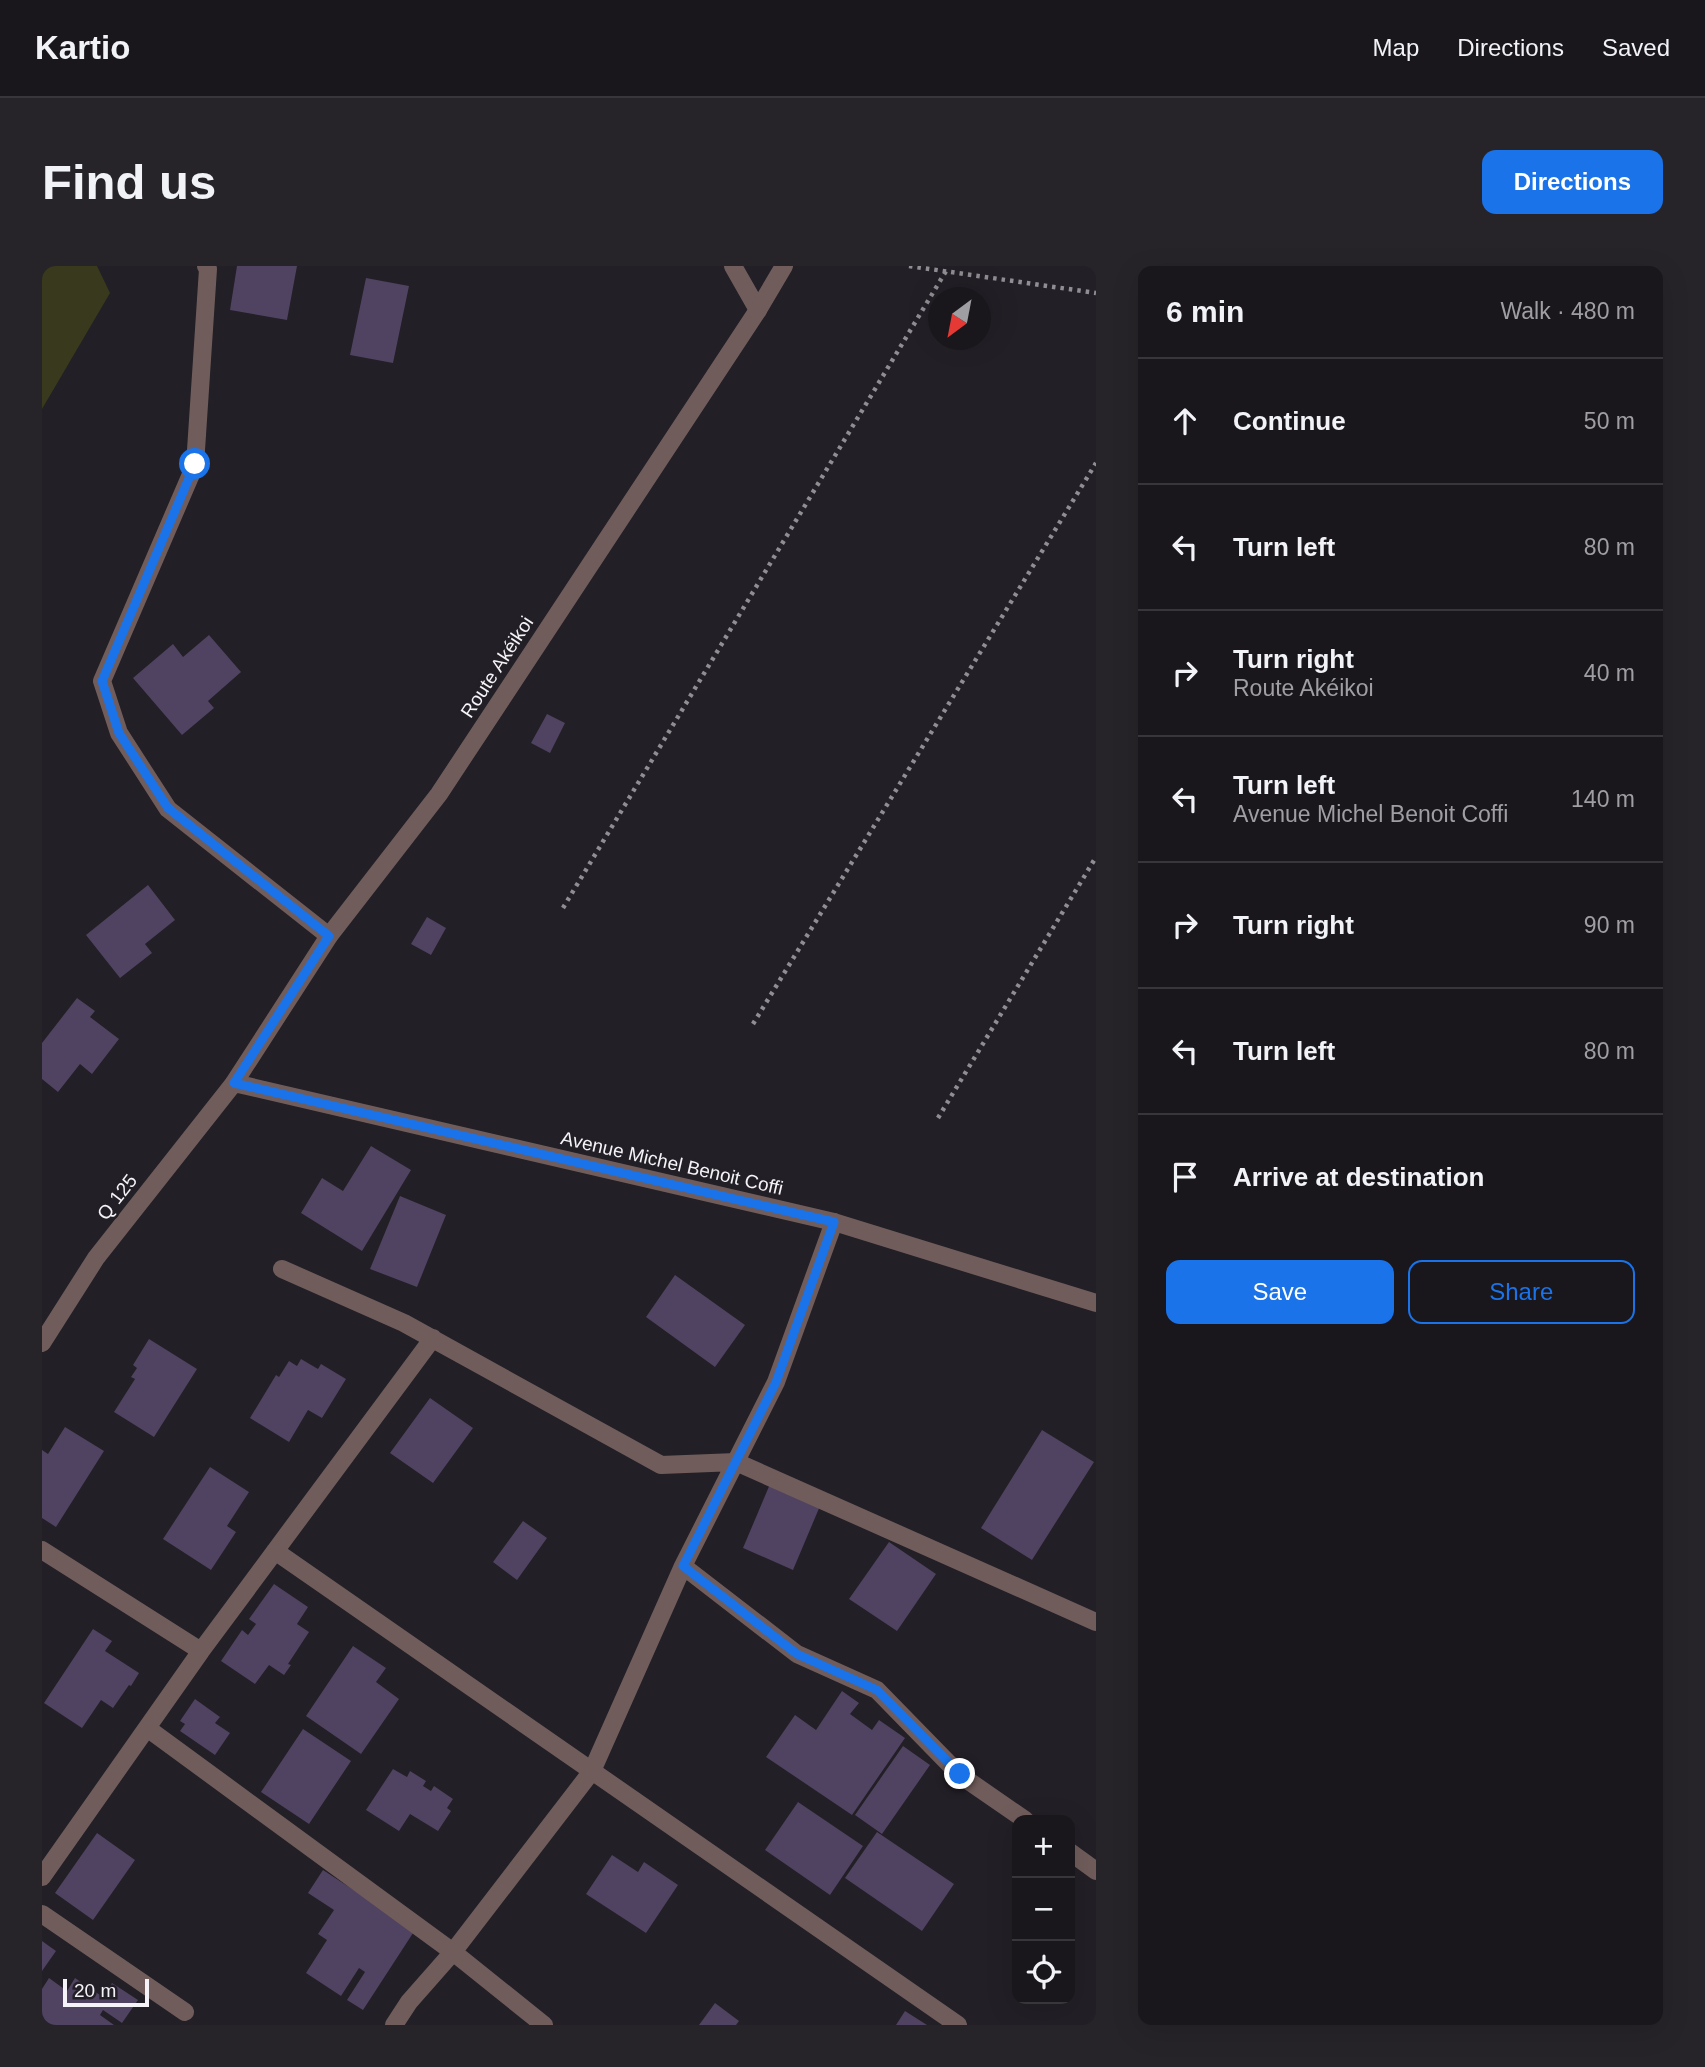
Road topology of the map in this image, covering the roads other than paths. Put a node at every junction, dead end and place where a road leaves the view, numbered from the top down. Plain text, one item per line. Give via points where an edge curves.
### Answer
1 (206, 266) edge
2 (733, 266) edge
3 (784, 266) edge
4 (758, 310) junction
5 (329, 936) junction
6 (234, 1083) junction
7 (834, 1222) junction
8 (282, 1269) dead end
9 (1096, 1303) edge
10 (433, 1338) junction
11 (42, 1343) edge
12 (736, 1462) junction
13 (42, 1550) edge
14 (275, 1551) junction
15 (683, 1566) junction
16 (1096, 1622) edge
17 (201, 1651) junction
18 (146, 1728) junction
19 (592, 1771) junction
20 (1017, 1815) edge
21 (1075, 1856) edge
22 (1096, 1871) edge
23 (42, 1877) edge
24 (42, 1914) edge
25 (453, 1952) junction
26 (185, 2012) dead end
27 (394, 2025) edge
28 (544, 2025) edge
29 (958, 2025) edge

1 - 5 street via 195,464 102,681 119,733 168,808
2 - 4 street
3 - 4 street, Route Akéikoi
4 - 5 street, Route Akéikoi via 439,794
5 - 6 street, Route Akéikoi
6 - 7 street, Avenue Michel Benoit Coffi
6 - 11 street, Q 125 via 96,1258
7 - 9 street, Avenue Michel Benoit Coffi
7 - 12 street via 776,1382
8 - 10 street
10 - 12 street via 661,1465
10 - 14 street
12 - 15 street
12 - 16 street
13 - 17 street
14 - 17 street
14 - 19 street
15 - 19 street
15 - 20 street via 797,1654 877,1690 960,1774
17 - 18 street
18 - 23 street
18 - 25 street
19 - 25 street
19 - 29 street
21 - 22 street
24 - 26 street
25 - 27 street
25 - 28 street

